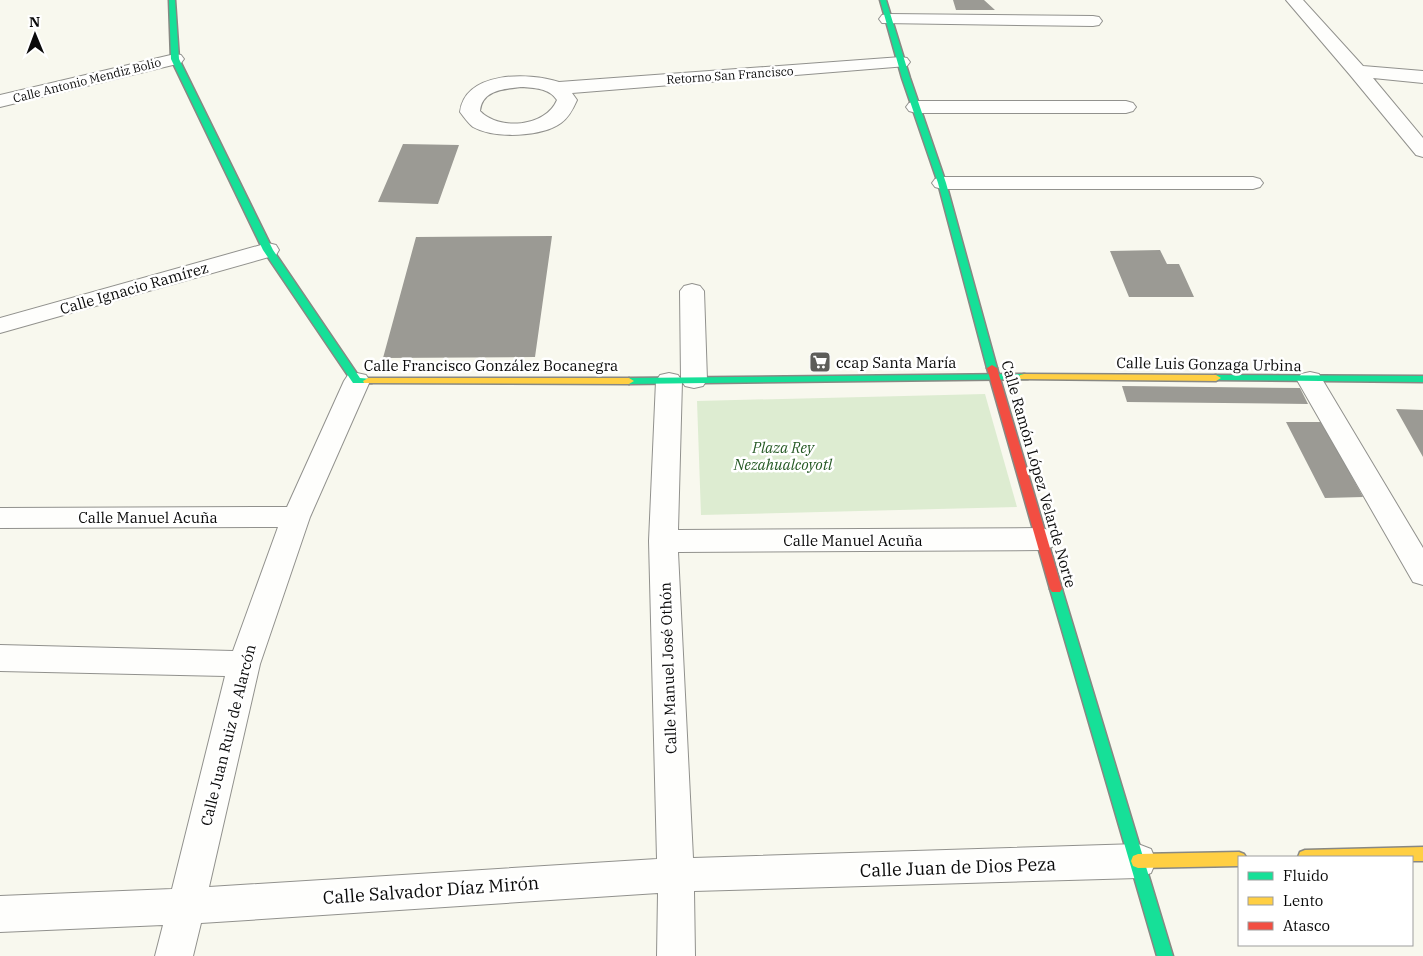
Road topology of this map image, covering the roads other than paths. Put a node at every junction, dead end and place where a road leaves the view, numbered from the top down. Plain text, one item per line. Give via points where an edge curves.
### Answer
1 (172, 0) edge
2 (883, 0) edge
3 (1294, 0) edge
4 (888, 19) junction
5 (1093, 21) dead end
6 (175, 58) junction
7 (904, 70) junction
8 (1357, 71) junction
9 (1423, 77) edge
10 (563, 94) dead end
11 (0, 100) edge
12 (1126, 106) dead end
13 (916, 107) junction
14 (1423, 151) edge
15 (942, 183) junction
16 (1253, 183) dead end
17 (268, 250) junction
18 (692, 291) dead end
19 (0, 326) edge
20 (994, 377) junction
21 (1423, 379) edge
22 (357, 380) junction
23 (1310, 380) junction
24 (681, 381) junction
25 (296, 517) junction
26 (0, 518) edge
27 (1042, 539) junction
28 (663, 541) junction
29 (1423, 574) edge
30 (0, 658) edge
31 (244, 664) junction
32 (1423, 854) edge
33 (1344, 856) edge
34 (1238, 859) edge
35 (1138, 861) junction
36 (676, 875) junction
37 (186, 906) junction
38 (0, 914) edge
39 (174, 956) edge
40 (676, 956) edge
41 (1165, 956) edge

1 - 6 street, Calle Francisco González Bocanegra
2 - 4 street, Calle Ramón López Velarde Norte
3 - 8 street
4 - 5 street
4 - 7 street, Calle Ramón López Velarde Norte
6 - 11 street, Calle Antonio Mendiz Bolio
6 - 17 street, Calle Francisco González Bocanegra
7 - 10 street, Retorno San Francisco
7 - 13 street, Calle Ramón López Velarde Norte
8 - 9 street
8 - 14 street
12 - 13 street
13 - 15 street, Calle Ramón López Velarde Norte
15 - 16 street
15 - 20 street, Calle Ramón López Velarde Norte
17 - 19 street, Calle Ignacio Ramírez
17 - 22 street, Calle Francisco González Bocanegra
18 - 24 street, Calle Manuel José Othón
20 - 23 street, Calle Luis Gonzaga Urbina
20 - 24 street, Calle Francisco González Bocanegra
20 - 27 street, Calle Ramón López Velarde Norte
21 - 23 street, Calle Luis Gonzaga Urbina
22 - 24 street, Calle Francisco González Bocanegra
22 - 25 street, Calle Juan Ruiz de Alarcón
23 - 29 street
24 - 28 street, Calle Manuel José Othón
25 - 26 street, Calle Manuel Acuña
25 - 31 street, Calle Juan Ruiz de Alarcón
27 - 28 street, Calle Manuel Acuña
27 - 35 street, Calle Ramón López Velarde Norte
28 - 36 street, Calle Manuel José Othón
30 - 31 street
31 - 37 street, Calle Juan Ruiz de Alarcón
32 - 33 street
34 - 35 street, Calle Juan de Dios Peza
35 - 36 street, Calle Juan de Dios Peza
35 - 41 street, Calle Ramón López Velarde Norte
36 - 37 street, Calle Salvador Díaz Mirón
36 - 40 street, Calle Manuel José Othón
37 - 38 street, Calle Salvador Díaz Mirón
37 - 39 street, Calle Juan Ruiz de Alarcón

